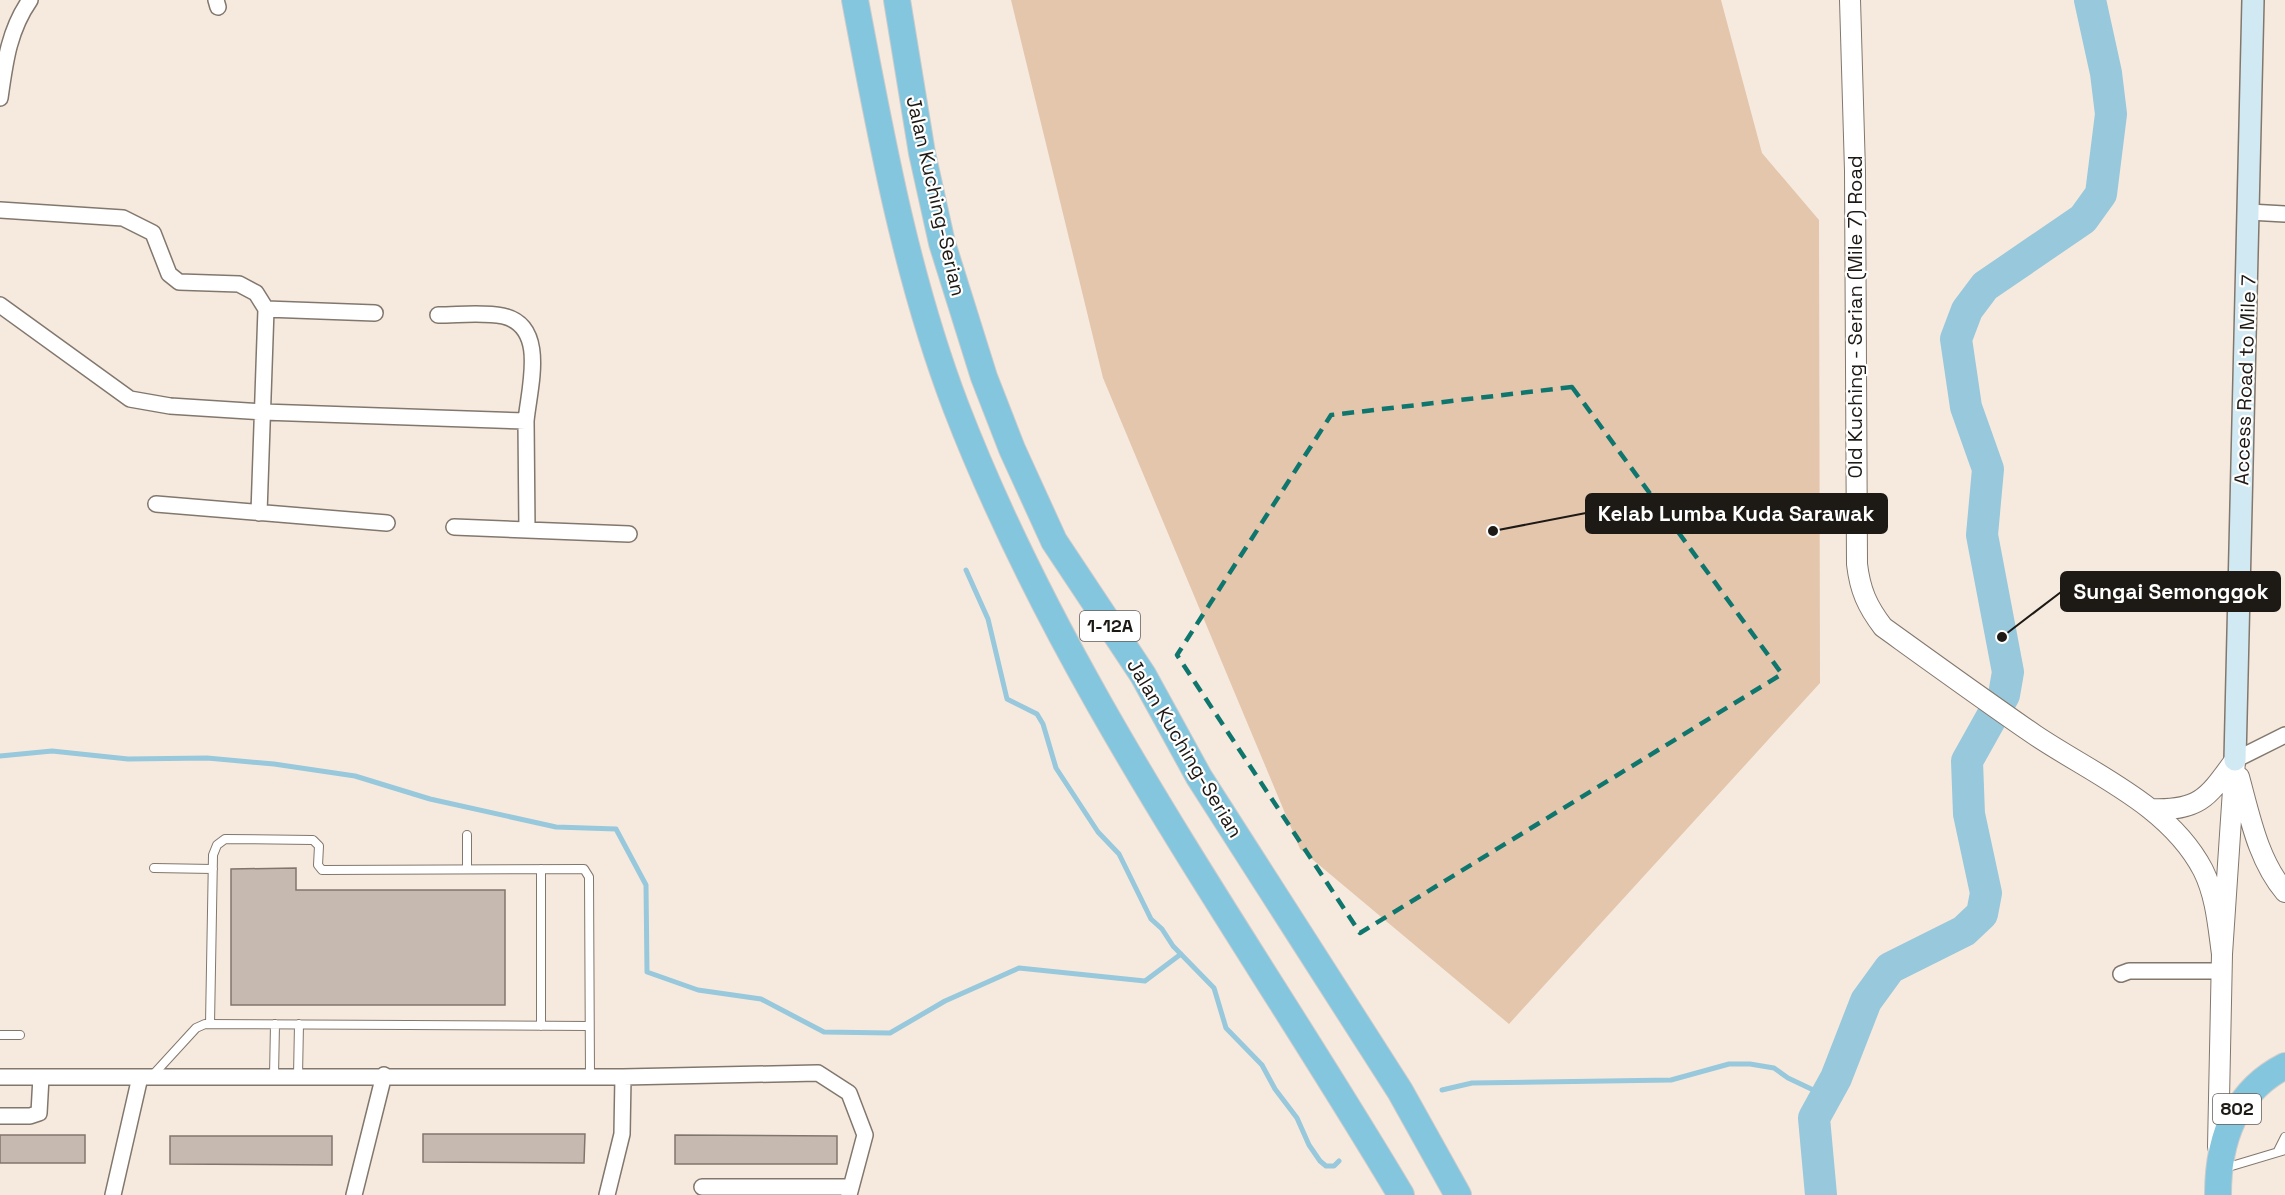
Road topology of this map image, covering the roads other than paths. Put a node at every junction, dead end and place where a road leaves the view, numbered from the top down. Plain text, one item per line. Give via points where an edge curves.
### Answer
1 (30, 0) edge
2 (855, 0) edge
3 (897, 0) edge
4 (1850, 0) edge
5 (2253, 0) edge
6 (0, 98) edge
7 (0, 210) edge
8 (2249, 212) junction
9 (2285, 214) edge
10 (0, 305) edge
11 (266, 309) junction
12 (375, 313) dead end
13 (438, 315) dead end
14 (263, 412) junction
15 (526, 421) junction
16 (156, 504) dead end
17 (259, 513) junction
18 (387, 523) dead end
19 (454, 527) dead end
20 (527, 530) junction
21 (629, 534) dead end
22 (2285, 735) edge
23 (2235, 760) junction
24 (2151, 809) junction
25 (467, 835) dead end
26 (154, 868) dead end
27 (213, 869) junction
28 (467, 869) junction
29 (542, 869) junction
30 (2285, 892) edge
31 (2222, 962) junction
32 (2121, 974) dead end
33 (210, 1024) junction
34 (275, 1024) junction
35 (299, 1024) junction
36 (542, 1026) junction
37 (589, 1026) junction
38 (0, 1035) edge
39 (20, 1035) dead end
40 (2285, 1066) edge
41 (384, 1075) junction
42 (274, 1076) junction
43 (298, 1076) junction
44 (590, 1076) junction
45 (0, 1077) edge
46 (41, 1077) junction
47 (145, 1077) junction
48 (623, 1077) junction
49 (0, 1116) edge
50 (2285, 1137) edge
51 (2281, 1151) edge
52 (2218, 1183) edge
53 (702, 1187) dead end
54 (850, 1191) edge
55 (113, 1195) edge
56 (354, 1195) edge
57 (607, 1195) edge
58 (1401, 1195) edge
59 (1458, 1195) edge

1 - 6 street via 10,38
2 - 58 highway, Jalan Kuching-Serian via 884,146 927,323 989,490 1081,675
3 - 59 highway, Jalan Kuching-Serian / 1-12A via 922,153 945,253 984,377 1054,541 1143,675 1199,777 1400,1091
4 - 24 street, Old Kuching - Serian (Mile 7) Road via 1860,588 1867,606 1883,627 2035,735
5 - 8 main road, Access Road to Mile 7
7 - 11 street via 123,218 153,233 169,274 179,282 239,284 256,293
8 - 9 street
8 - 23 main road, Access Road to Mile 7
10 - 14 street via 130,399 170,406
11 - 12 street
11 - 14 street
13 - 15 street via 503,316 523,324 530,335 532,350
14 - 15 street
14 - 17 street
15 - 20 street
16 - 17 street
17 - 18 street
19 - 20 street
20 - 21 street
22 - 23 street
23 - 24 street via 2196,804 2176,810
23 - 30 street via 2253,829
23 - 31 street
24 - 31 street, Old Kuching - Serian (Mile 7) Road via 2203,869 2214,900
25 - 28 lane
26 - 27 lane
27 - 28 lane via 217,845 225,839 313,840 319,846 318,865 322,870
27 - 33 lane
28 - 29 lane
29 - 36 lane
29 - 37 lane via 584,869 589,877
31 - 32 street
31 - 52 street
33 - 34 lane
33 - 47 lane via 196,1028
34 - 35 lane
34 - 42 lane
35 - 36 lane
35 - 43 lane
36 - 37 lane
37 - 44 lane
38 - 39 lane
40 - 52 highway, 802 via 2240,1103 2228,1126
41 - 43 street
41 - 44 street
41 - 56 street
42 - 43 street
42 - 47 street
44 - 48 street
45 - 46 street
46 - 47 street
46 - 49 street via 39,1113
47 - 55 street
48 - 54 street via 818,1073 849,1093 865,1135
48 - 57 street via 622,1134
50 - 51 lane
51 - 52 lane
53 - 54 street

